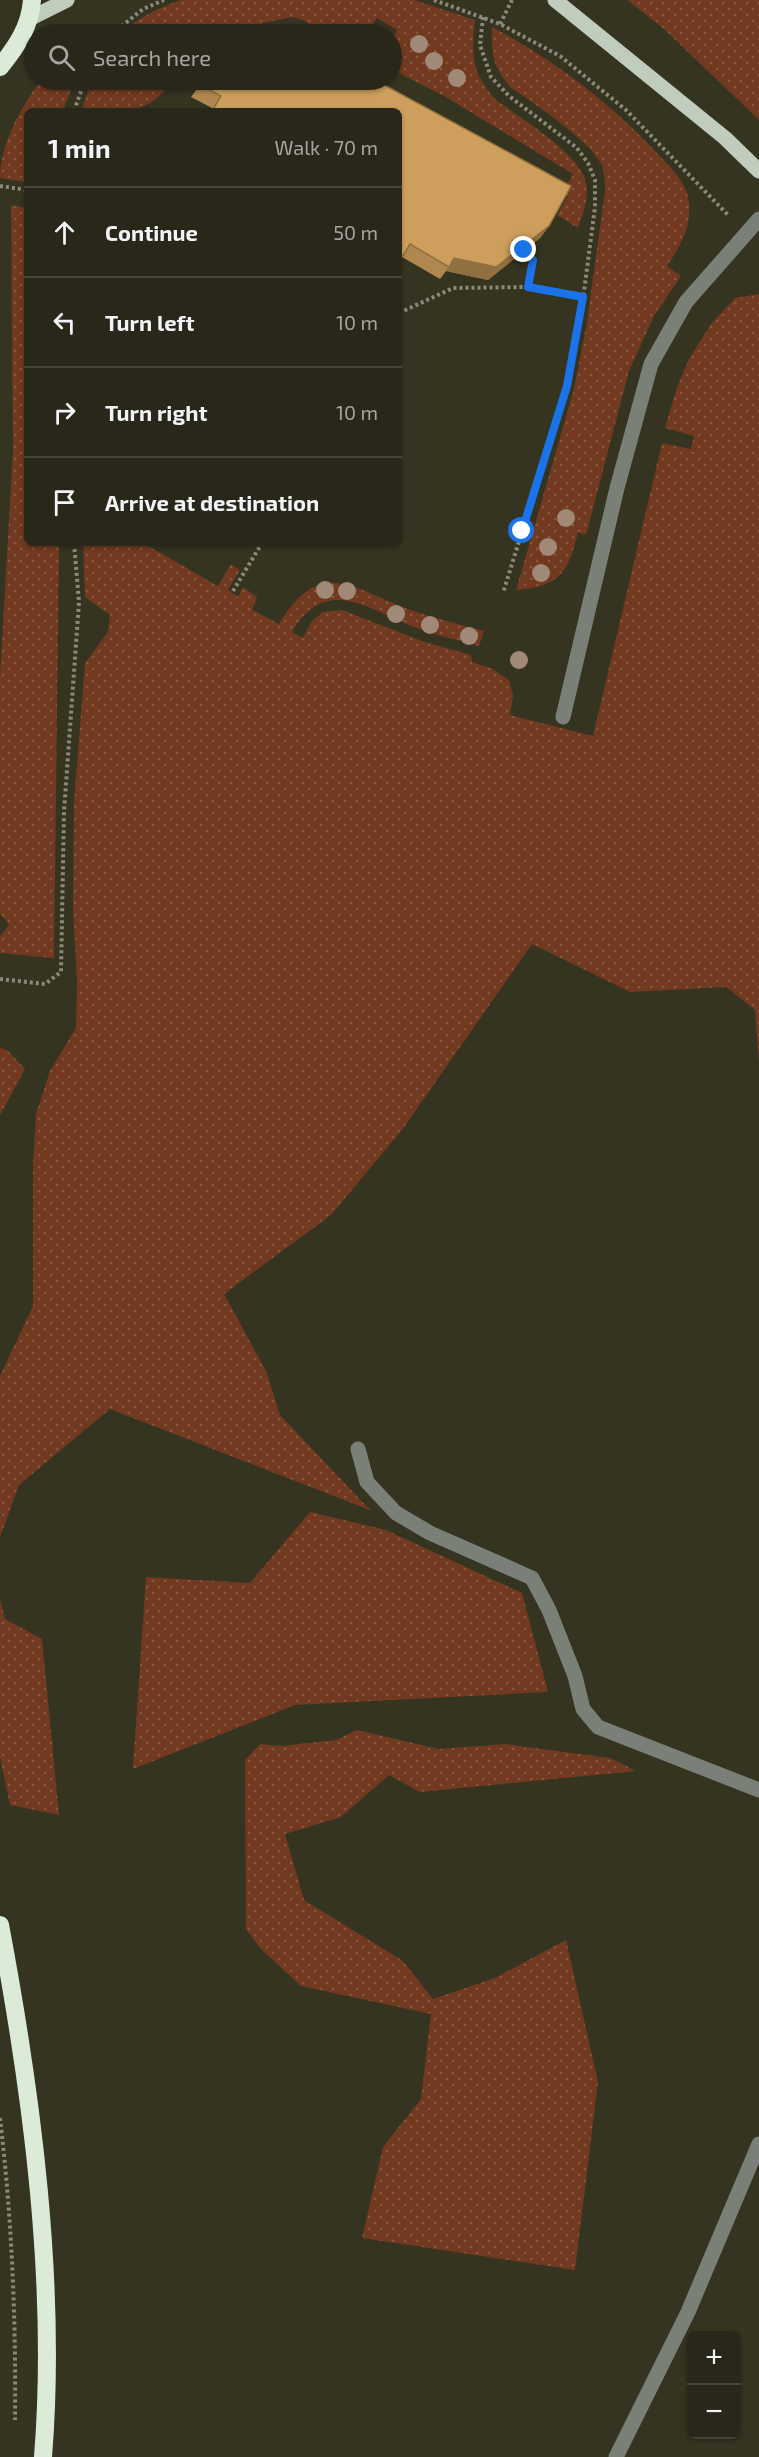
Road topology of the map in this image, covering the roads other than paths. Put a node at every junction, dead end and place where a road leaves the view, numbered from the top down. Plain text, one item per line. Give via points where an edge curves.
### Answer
1 (67, 0) edge
2 (555, 0) edge
3 (31, 9) edge
4 (25, 24) edge
5 (24, 26) edge
6 (0, 67) edge
7 (759, 171) edge
8 (759, 219) edge
9 (563, 717) dead end
10 (358, 1449) dead end
11 (759, 1790) edge
12 (0, 1925) edge
13 (759, 2144) edge
14 (43, 2457) edge
15 (616, 2457) edge

1 - 3 main road
2 - 7 main road via 725,138
3 - 4 highway
5 - 6 highway via 16,46
8 - 9 street via 686,302 651,364
10 - 11 street via 367,1482 396,1513 430,1533 532,1578 575,1676 583,1708 598,1727
12 - 14 highway via 30,2113 45,2279
13 - 15 street via 688,2312

